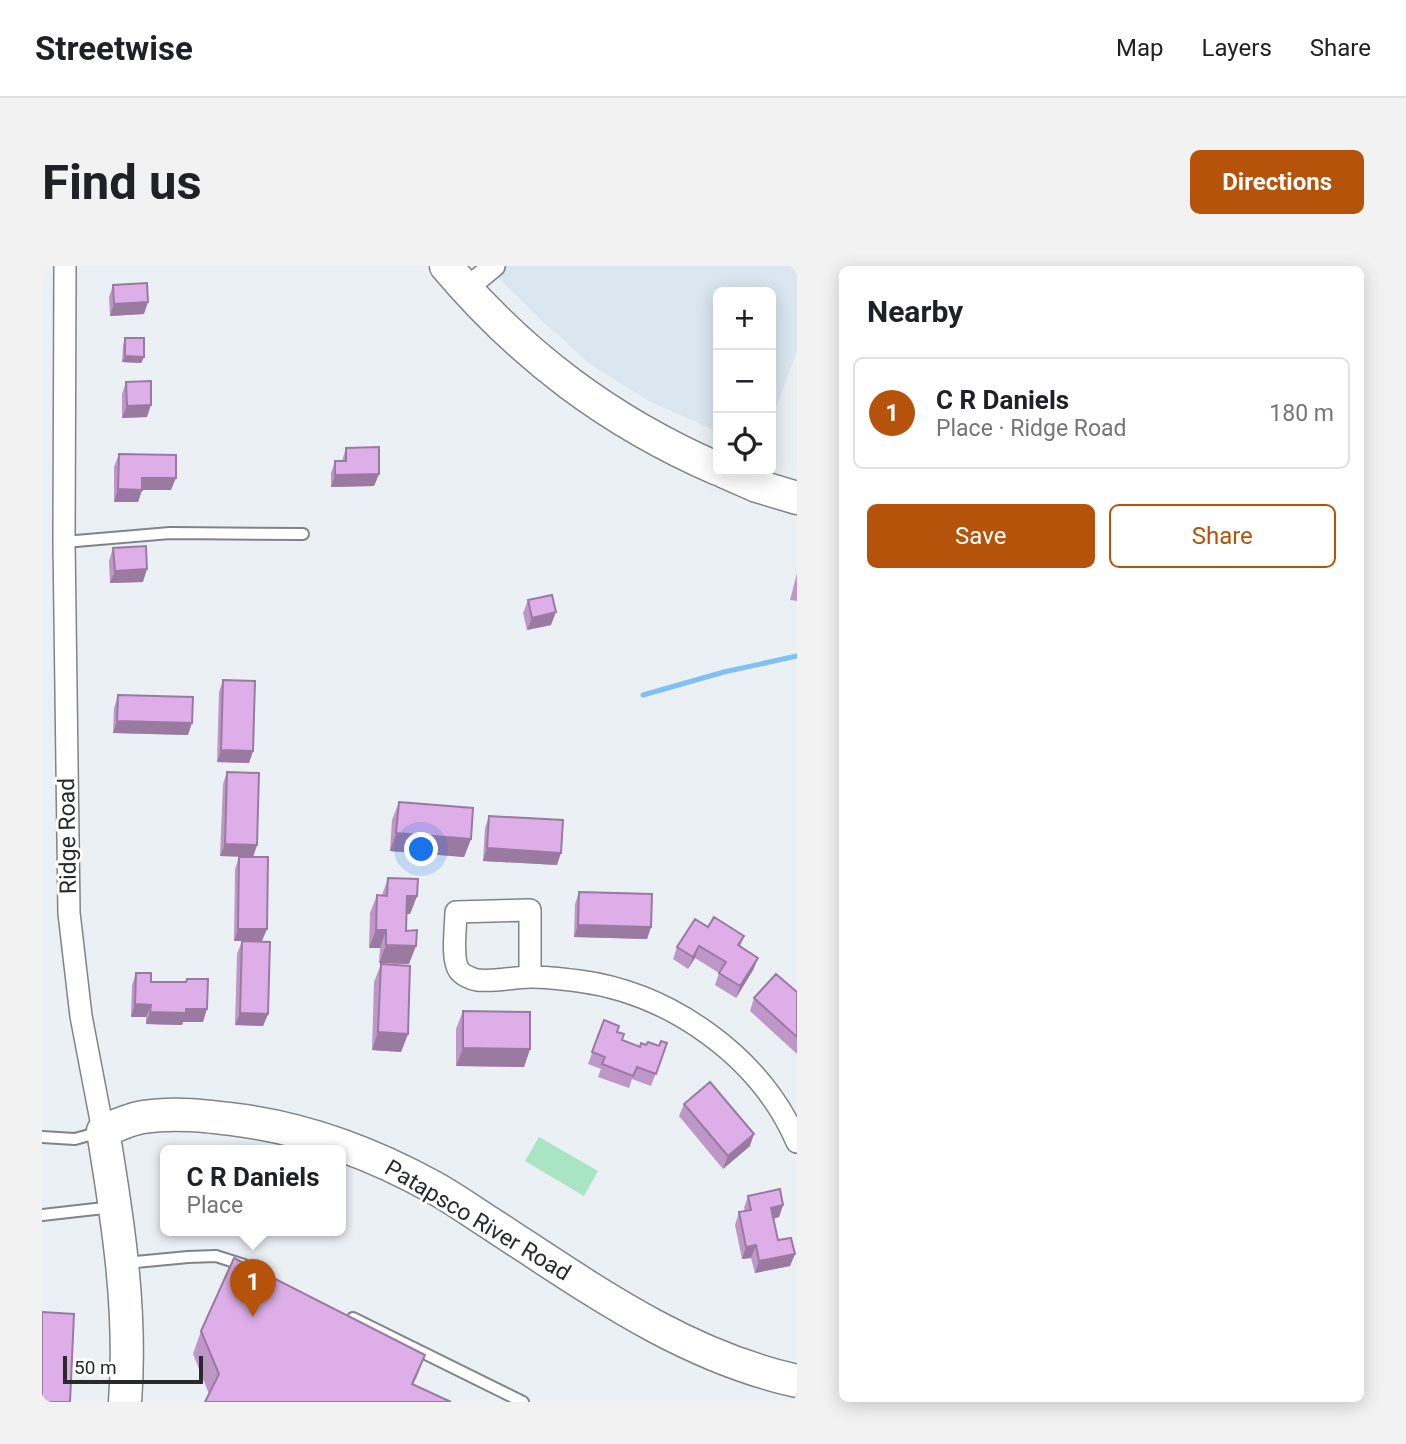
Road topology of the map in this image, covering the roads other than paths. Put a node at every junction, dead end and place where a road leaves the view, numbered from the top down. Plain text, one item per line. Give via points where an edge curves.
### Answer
1 (65, 266) edge
2 (494, 266) edge
3 (456, 278) edge
4 (713, 467) edge
5 (734, 476) edge
6 (797, 498) edge
7 (303, 534) dead end
8 (64, 542) junction
9 (530, 977) junction
10 (103, 1131) junction
11 (42, 1137) edge
12 (797, 1142) edge
13 (340, 1145) edge
14 (346, 1147) edge
15 (116, 1207) junction
16 (42, 1215) edge
17 (123, 1264) junction
18 (257, 1271) edge
19 (341, 1313) edge
20 (797, 1381) edge
21 (125, 1402) edge
22 (523, 1402) edge

1 - 8 street, Ridge Road
2 - 3 street
3 - 4 street via 516,341 571,387 632,427
5 - 6 street
7 - 8 lane via 170,533
8 - 10 street, Ridge Road via 69,913 81,1016
9 - 9 street via 476,980 458,970 454,957 456,912 530,909
9 - 12 street via 581,981 629,994 704,1029 740,1059 768,1093
10 - 11 lane via 75,1139
10 - 13 street, Patapsco River Road via 141,1117 195,1114 261,1123
10 - 15 street, Ridge Road
14 - 20 street, Patapsco River Road via 434,1188 658,1329 712,1355
15 - 16 lane
15 - 17 street, Ridge Road
17 - 18 lane via 216,1256
17 - 21 street, Ridge Road
19 - 22 lane

